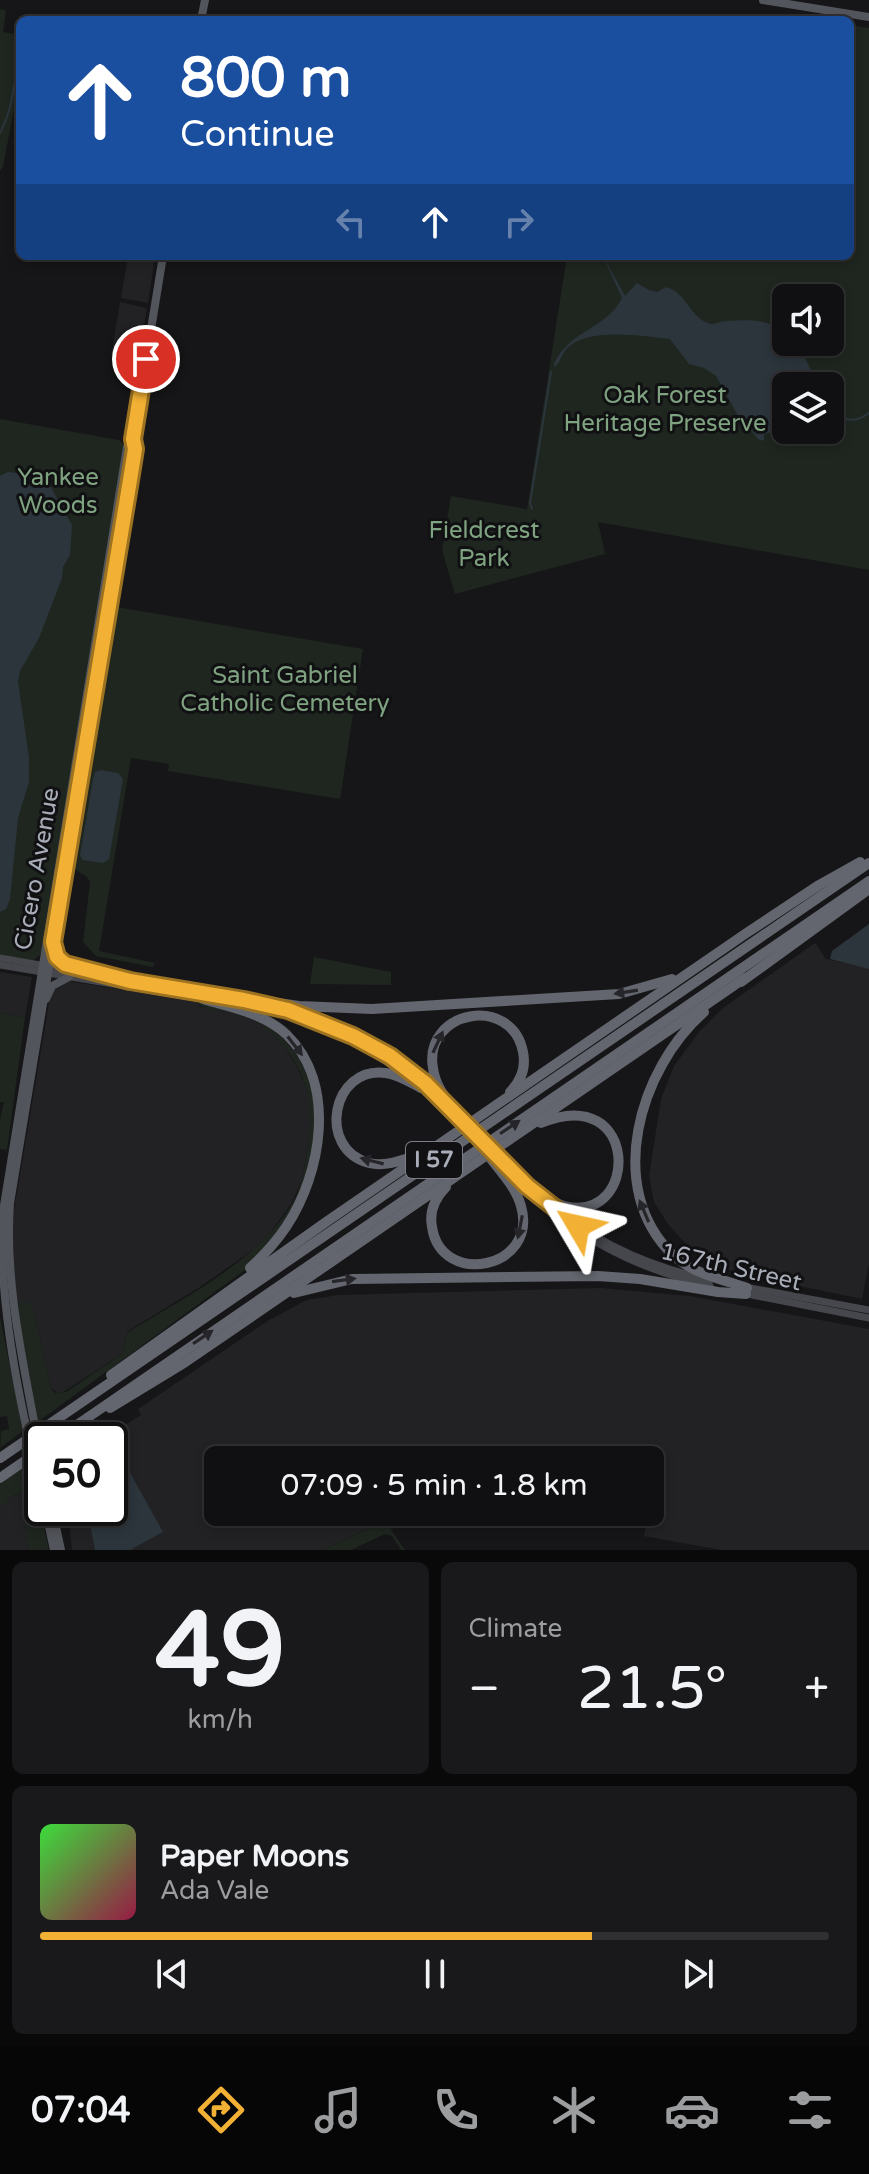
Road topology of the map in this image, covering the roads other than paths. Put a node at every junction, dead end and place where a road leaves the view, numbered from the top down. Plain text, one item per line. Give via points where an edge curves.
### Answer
1 (763, 0) edge
2 (869, 17) edge
3 (162, 260) edge
4 (133, 439) junction
5 (869, 860) edge
6 (869, 881) edge
7 (869, 889) edge
8 (53, 942) junction
9 (0, 958) edge
10 (0, 965) edge
11 (699, 966) junction
12 (44, 969) junction
13 (69, 977) junction
14 (745, 978) junction
15 (130, 981) junction
16 (147, 984) junction
17 (203, 999) junction
18 (40, 1015) junction
19 (421, 1088) junction
20 (491, 1109) junction
21 (455, 1112) junction
22 (461, 1123) junction
23 (524, 1131) junction
24 (444, 1141) junction
25 (494, 1157) junction
26 (508, 1167) junction
27 (464, 1171) junction
28 (746, 1291) junction
29 (8, 1299) junction
30 (270, 1304) junction
31 (206, 1305) junction
32 (869, 1310) edge
33 (869, 1318) edge
34 (93, 1413) junction
35 (30, 1422) edge
36 (52, 1422) edge
37 (53, 1422) edge
38 (80, 1422) edge
39 (24, 1442) edge
40 (0, 1458) edge
41 (24, 1461) edge
42 (0, 1478) edge
43 (49, 1526) edge
44 (56, 1526) edge
45 (54, 1550) edge
46 (61, 1550) edge

1 - 2 main road
3 - 4 main road, Cicero Avenue
4 - 8 main road, Cicero Avenue
4 - 12 main road, Cicero Avenue via 127,447
5 - 11 highway via 809,891
5 - 37 highway, I 57
34 -> 6 highway, I 57
7 - 14 highway
8 - 12 main road, Cicero Avenue
8 - 15 main road via 65,964
9 - 12 main road, 167th Street
10 - 12 main road, 167th Street
11 -> 16 highway via 660,984 619,994 382,1009 299,1006
11 - 20 highway
12 - 13 main road, 167th Street
12 - 15 main road, 167th Street
12 - 18 main road, Cicero Avenue
12 - 29 main road, Cicero Avenue via 2,1218
13 - 17 main road, 167th Street
13 - 18 main road via 52,986
14 - 23 highway
28 -> 14 highway via 674,1256 647,1219 635,1176 642,1114 662,1065 700,1015
15 - 16 main road, 167th Street
16 - 21 main road, 167th Street via 244,1000 334,1026 390,1056
17 - 19 main road, 167th Street via 286,1016 331,1032 386,1061
17 -> 31 highway via 256,1015 286,1034 313,1077 319,1121 307,1184 286,1227 266,1253
18 - 29 main road, Cicero Avenue via 10,1203
19 - 22 main road, 167th Street
24 -> 19 highway via 421,1155 384,1164 357,1157 338,1136 336,1111 347,1087 359,1078 384,1073
21 -> 20 highway via 436,1081 433,1051 445,1028 474,1015 508,1025 523,1051 518,1082
20 - 24 highway
21 - 22 main road, 167th Street
22 - 25 main road, 167th Street, bridge
23 - 26 highway via 574,1116 603,1126 618,1149 613,1188 593,1203 568,1207
23 - 27 highway
24 - 31 highway
25 - 26 main road, 167th Street
25 -> 27 highway via 515,1192 523,1219 514,1247 492,1263 459,1262 443,1250 433,1232 436,1200
25 - 28 main road, 167th Street via 550,1212 603,1248 667,1275
26 - 28 main road, 167th Street via 552,1207 606,1242 667,1269
27 - 30 highway
30 -> 28 highway via 326,1283 407,1277 598,1276
28 - 32 main road, 167th Street
28 - 33 main road, 167th Street
29 - 35 main road, Cicero Avenue, bridge via 9,1345
30 - 34 highway via 147,1387
31 - 36 highway
34 - 38 highway, I 57
39 - 40 highway, I 57
41 - 42 highway
43 - 45 main road
44 - 46 main road

